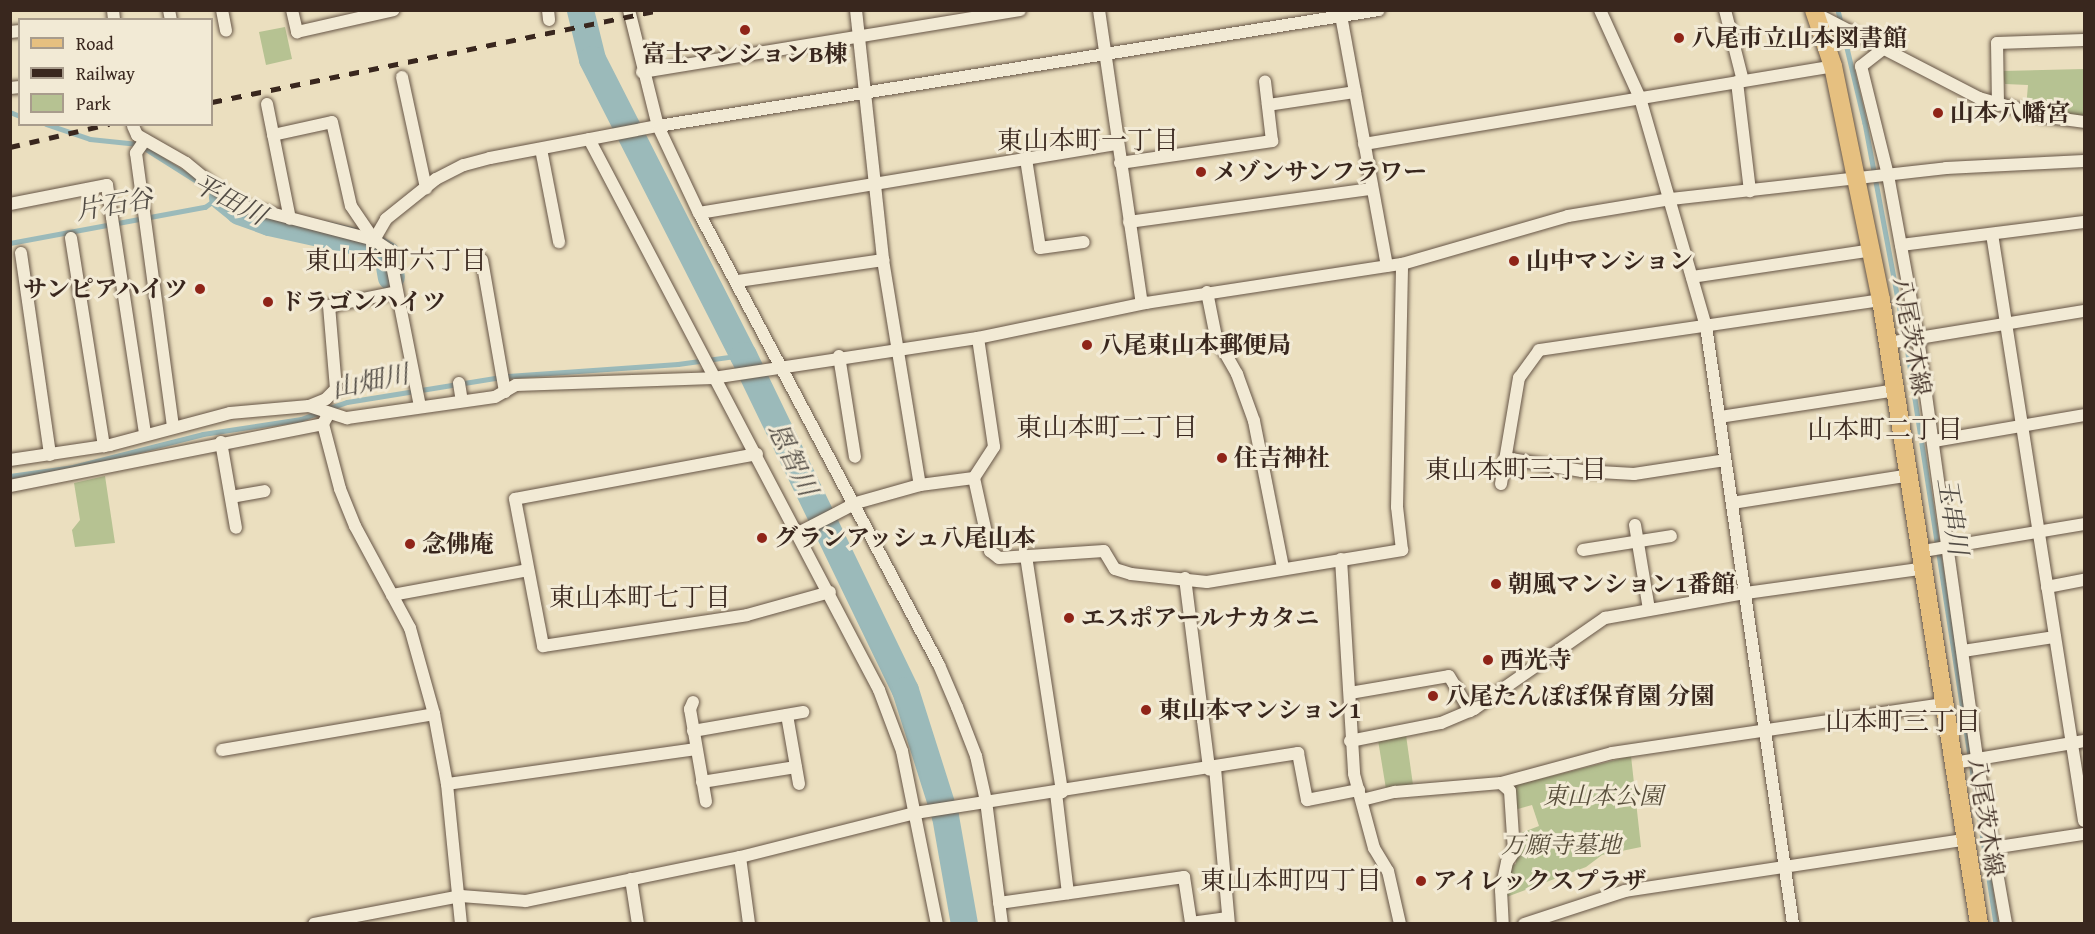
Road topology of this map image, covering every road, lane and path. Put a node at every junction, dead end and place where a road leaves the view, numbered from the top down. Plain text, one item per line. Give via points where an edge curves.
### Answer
1 (222, 10) edge
2 (292, 10) edge
3 (394, 10) edge
4 (629, 10) edge
5 (856, 10) edge
6 (1020, 10) edge
7 (1099, 10) edge
8 (1379, 10) edge
9 (1600, 10) edge
10 (1725, 10) edge
11 (1815, 12) edge
12 (1340, 13) edge
13 (226, 31) dead end
14 (860, 36) junction
15 (2085, 40) edge
16 (1883, 49) junction
17 (1106, 54) junction
18 (1833, 66) junction
19 (642, 72) junction
20 (402, 77) dead end
21 (1265, 81) dead end
22 (1740, 81) junction
23 (1355, 92) junction
24 (867, 94) junction
25 (1640, 98) junction
26 (267, 104) dead end
27 (1268, 105) junction
28 (1998, 105) junction
29 (2085, 122) edge
30 (133, 126) dead end
31 (653, 127) junction
32 (273, 135) junction
33 (589, 139) junction
34 (145, 140) junction
35 (1117, 144) junction
36 (1364, 144) junction
37 (541, 148) junction
38 (1026, 159) junction
39 (2085, 161) edge
40 (1120, 163) junction
41 (1885, 176) junction
42 (1862, 179) junction
43 (877, 184) junction
44 (426, 188) junction
45 (1371, 189) junction
46 (1750, 191) junction
47 (1671, 199) junction
48 (10, 204) edge
49 (699, 213) junction
50 (290, 219) junction
51 (1129, 222) junction
52 (2085, 222) edge
53 (1992, 234) junction
54 (71, 238) dead end
55 (374, 240) junction
56 (558, 242) dead end
57 (1084, 242) dead end
58 (1901, 245) junction
59 (1872, 250) junction
60 (21, 253) dead end
61 (482, 260) dead end
62 (883, 260) junction
63 (1402, 264) junction
64 (1387, 266) junction
65 (1692, 277) junction
66 (738, 281) junction
67 (397, 292) junction
68 (1207, 292) junction
69 (1881, 300) junction
70 (1142, 303) junction
71 (2085, 311) edge
72 (2007, 324) junction
73 (1706, 326) junction
74 (978, 338) junction
75 (1916, 338) junction
76 (1894, 342) junction
77 (898, 347) junction
78 (839, 356) junction
79 (779, 366) junction
80 (711, 369) junction
81 (503, 383) junction
82 (1897, 390) junction
83 (418, 398) junction
84 (321, 413) junction
85 (2085, 415) edge
86 (1720, 417) junction
87 (174, 426) junction
88 (2022, 426) junction
89 (145, 435) junction
90 (1934, 441) junction
91 (221, 442) junction
92 (104, 446) junction
93 (757, 454) junction
94 (50, 455) junction
95 (855, 457) dead end
96 (1505, 458) junction
97 (10, 460) edge
98 (1725, 460) junction
99 (1911, 475) junction
100 (974, 478) junction
101 (1501, 484) dead end
102 (920, 485) junction
103 (10, 486) edge
104 (264, 491) dead end
105 (231, 497) junction
106 (1732, 503) junction
107 (853, 504) junction
108 (2085, 524) edge
109 (1635, 525) dead end
110 (236, 528) dead end
111 (801, 531) junction
112 (2038, 532) junction
113 (1671, 536) dead end
114 (1637, 541) junction
115 (1583, 550) dead end
116 (1935, 553) junction
117 (1026, 556) junction
118 (1341, 559) junction
119 (1283, 568) junction
120 (528, 570) junction
121 (1185, 578) junction
122 (2085, 580) edge
123 (2047, 587) junction
124 (830, 592) junction
125 (1746, 593) junction
126 (392, 595) junction
127 (1649, 610) junction
128 (2055, 637) junction
129 (1963, 651) junction
130 (1350, 693) junction
131 (693, 702) dead end
132 (1945, 704) junction
133 (1470, 711) junction
134 (803, 712) dead end
135 (434, 714) junction
136 (787, 715) junction
137 (1765, 729) junction
138 (693, 731) junction
139 (1350, 741) junction
140 (2085, 741) edge
141 (2071, 743) junction
142 (696, 749) junction
143 (222, 750) dead end
144 (1967, 761) junction
145 (796, 767) junction
146 (1212, 769) junction
147 (702, 782) junction
148 (799, 783) dead end
149 (1501, 783) junction
150 (447, 784) junction
151 (1059, 793) junction
152 (1360, 795) junction
153 (983, 801) junction
154 (705, 802) dead end
155 (917, 813) junction
156 (2085, 821) edge
157 (2085, 834) edge
158 (1964, 840) junction
159 (1992, 848) junction
160 (740, 857) junction
161 (1785, 864) junction
162 (631, 879) junction
163 (1068, 893) junction
164 (461, 896) junction
165 (999, 903) junction
166 (1560, 918) edge
167 (1229, 921) edge
168 (314, 924) edge
169 (461, 924) edge
170 (638, 924) edge
171 (749, 924) edge
172 (937, 924) edge
173 (1002, 924) edge
174 (1400, 924) edge
175 (1503, 924) edge
176 (1524, 924) edge
177 (1793, 924) edge
178 (1979, 924) edge
179 (2006, 924) edge

1 - 13 street
2 - 3 street via 297,32
4 - 19 street
5 - 14 street
6 - 14 street
7 - 17 street
8 - 12 street
9 - 25 street
10 - 22 street
11 - 16 street
11 - 18 main road, 八尾茨木線
12 - 17 street
12 - 23 street
14 - 19 street
14 - 24 street
15 - 28 street via 1997,43
16 - 28 street
16 - 41 street via 1861,66
17 - 24 street
17 - 35 street
18 - 22 street
18 - 42 main road, 八尾茨木線
19 - 31 street
20 - 44 street
21 - 27 street
22 - 25 street
22 - 46 street
23 - 27 street
23 - 36 street
24 - 31 street
24 - 43 street
25 - 36 street
25 - 47 street
26 - 32 street
27 - 40 street via 1272,141
28 - 29 street
30 - 34 street
31 - 33 street
31 - 49 street
32 - 50 street
32 - 55 street via 332,122 351,206
33 - 37 street
33 - 80 street
34 - 50 street via 186,163 236,204
34 - 87 street via 136,153
35 - 38 street
35 - 40 street
36 - 45 street
37 - 44 street via 465,165
37 - 56 street
38 - 43 street
38 - 57 street via 1040,248
39 - 41 street
40 - 51 street
41 - 42 street
41 - 58 street
42 - 46 street
42 - 59 main road, 八尾茨木線
43 - 49 street
43 - 62 street
44 - 55 street via 386,219
45 - 51 street
45 - 64 street
46 - 47 street
47 - 63 street via 1568,216
47 - 65 street
48 - 89 street via 107,185
49 - 66 street
50 - 55 street
51 - 70 street
52 - 53 street
53 - 58 street
53 - 72 street
54 - 92 street
55 - 67 street via 389,250
58 - 75 street
59 - 65 street
59 - 69 main road, 八尾茨木線
60 - 94 street
61 - 81 street
62 - 66 street
62 - 77 street
63 - 64 street
63 - 118 street via 1397,507 1402,550
64 - 68 street
65 - 73 street
66 - 79 street
67 - 83 street
67 - 84 street via 328,306 336,389 326,399
68 - 70 street
68 - 119 street via 1216,337 1254,421
69 - 73 street
69 - 76 main road, 八尾茨木線
70 - 74 street
71 - 72 street
72 - 75 street
72 - 88 street
73 - 86 street
73 - 96 street via 1539,350 1519,378
74 - 77 street
74 - 100 street via 994,447
75 - 76 street
75 - 90 street
76 - 82 main road, 八尾茨木線
77 - 78 street
77 - 102 street
78 - 79 street
78 - 95 street
79 - 80 street
79 - 107 street
80 - 81 street
80 - 93 street
81 - 83 street via 495,397 461,391
82 - 86 street
82 - 99 main road, 八尾茨木線
83 - 84 street via 347,417
84 - 87 street via 230,413
84 - 91 street
84 - 126 street via 340,489
85 - 88 street
86 - 98 street
87 - 89 street
88 - 90 street
88 - 112 street
89 - 92 street
90 - 116 street
91 - 103 street via 75,476
91 - 105 street
92 - 94 street
93 - 111 street
93 - 120 street via 514,499
94 - 97 street
96 - 98 street via 1582,471 1634,474
96 - 101 street
98 - 106 street
99 - 106 street
99 - 116 main road, 八尾茨木線
100 - 102 street
100 - 117 street via 990,551 999,558
102 - 107 street
104 - 105 street
105 - 110 street
106 - 125 street
107 - 111 street
107 - 153 street via 939,665 976,756
108 - 112 street
109 - 114 street
111 - 124 street
112 - 116 street
112 - 123 street
113 - 114 street
114 - 115 street
114 - 127 street
116 - 125 street
116 - 129 street
116 - 132 main road, 八尾茨木線
117 - 121 street via 1104,551 1115,569
117 - 151 street
118 - 119 street
118 - 130 street
119 - 121 street via 1207,582
120 - 124 street via 543,646 747,615
120 - 126 street
121 - 146 street
122 - 123 street
123 - 128 street
124 - 155 street via 879,690 902,751
125 - 127 street
125 - 137 street
126 - 135 street via 410,628
127 - 133 street via 1605,618
128 - 129 street
128 - 141 street
129 - 144 street
130 - 133 street via 1449,676
130 - 139 street
131 - 138 street
132 - 137 street
132 - 144 main road, 八尾茨木線
133 - 139 street via 1441,723
134 - 136 street
135 - 143 street
135 - 150 street
136 - 138 street
136 - 145 street
137 - 149 street via 1612,753
137 - 161 street
138 - 142 street
139 - 152 street
140 - 141 street
141 - 144 street
141 - 156 street
142 - 147 street
142 - 150 street
144 - 158 main road, 八尾茨木線
144 - 159 street
145 - 147 street
145 - 148 street
146 - 151 street
146 - 152 street via 1298,753 1307,800
146 - 167 street
147 - 154 street
149 - 152 street
149 - 175 street via 1510,791 1514,852 1507,862 1501,890
150 - 164 street
151 - 153 street
151 - 163 street
152 - 174 street via 1374,848 1388,872
153 - 155 street
153 - 165 street
155 - 160 street
155 - 172 street
157 - 159 street
158 - 161 street
158 - 178 main road, 八尾茨木線
159 - 179 street
160 - 162 street
160 - 171 street
161 - 166 street via 1625,891
161 - 177 street
162 - 164 street via 526,901
162 - 170 street
163 - 165 street
163 - 167 street via 1184,877 1191,923
164 - 168 street
164 - 169 street
165 - 173 street
166 - 176 street

